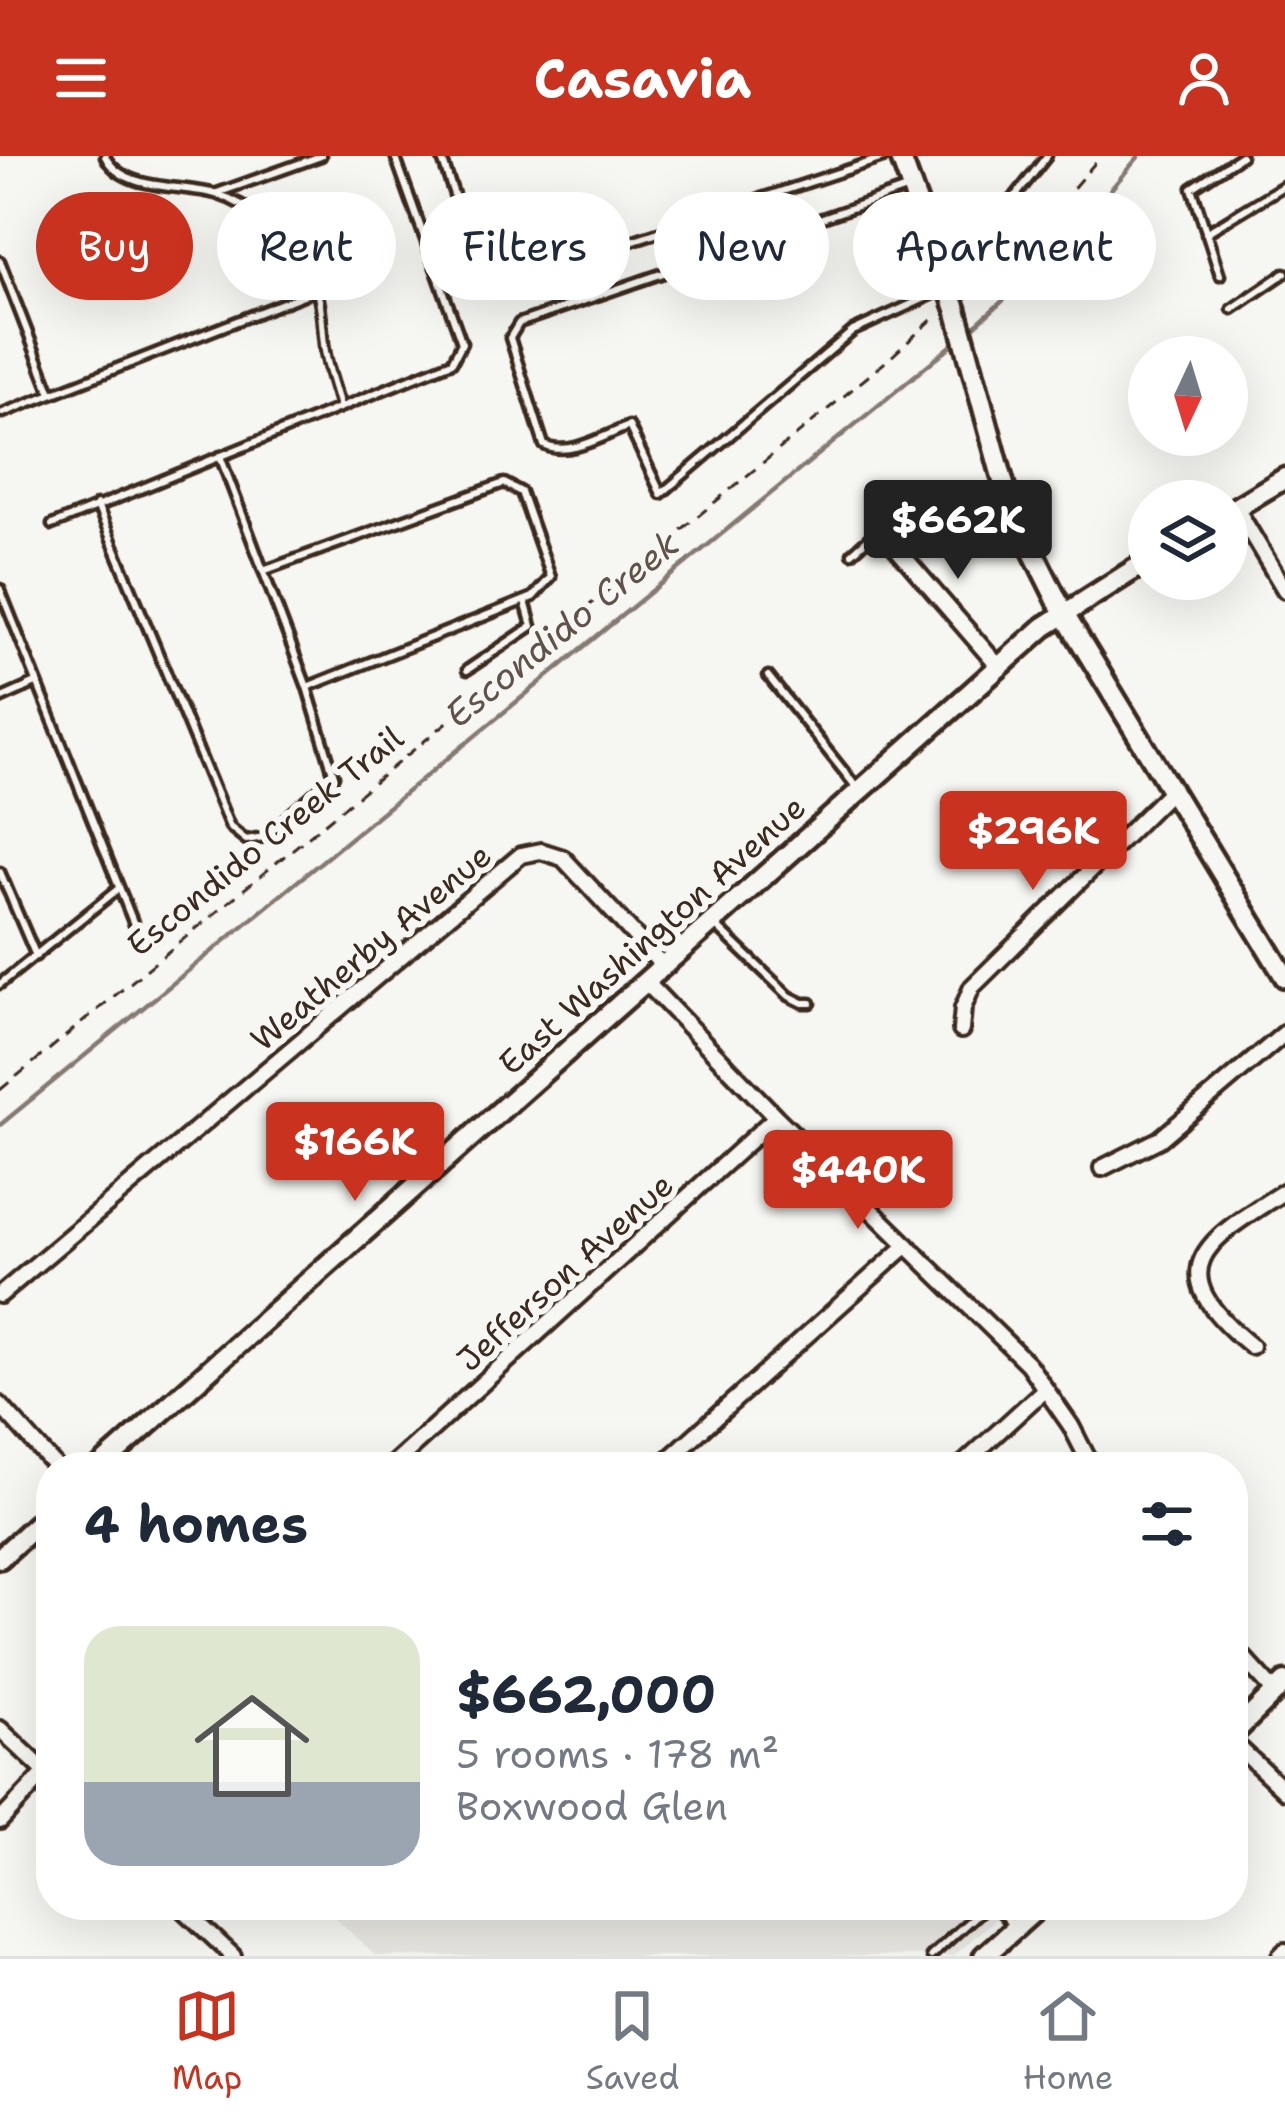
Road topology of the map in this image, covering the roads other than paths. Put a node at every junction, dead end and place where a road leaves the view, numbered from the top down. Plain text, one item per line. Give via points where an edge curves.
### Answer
1 (105, 156) edge
2 (321, 156) edge
3 (395, 156) edge
4 (441, 156) edge
5 (889, 156) edge
6 (900, 156) edge
7 (1047, 156) edge
8 (1241, 156) edge
9 (1285, 185) edge
10 (911, 188) junction
11 (897, 192) edge
12 (913, 192) edge
13 (1019, 192) edge
14 (215, 194) joint
15 (853, 206) edge
16 (1206, 233) junction
17 (0, 261) edge
18 (1285, 273) edge
19 (1220, 275) dead end
20 (290, 300) edge
21 (319, 300) edge
22 (923, 300) edge
23 (953, 300) edge
24 (1232, 309) dead end
25 (51, 393) junction
26 (340, 407) junction
27 (3, 413) dead end
28 (220, 456) junction
29 (1285, 478) edge
30 (1248, 501) edge
31 (907, 504) dead end
32 (97, 505) junction
33 (52, 525) dead end
34 (879, 528) junction
35 (1248, 536) edge
36 (852, 553) dead end
37 (263, 571) junction
38 (1128, 573) edge
39 (0, 590) edge
40 (1285, 590) edge
41 (525, 601) junction
42 (1064, 614) junction
43 (999, 668) junction
44 (467, 670) dead end
45 (768, 676) dead end
46 (36, 682) junction
47 (307, 687) junction
48 (0, 699) edge
49 (1173, 789) junction
50 (860, 790) junction
51 (0, 872) edge
52 (118, 889) junction
53 (712, 922) junction
54 (140, 942) dead end
55 (36, 956) junction
56 (663, 967) junction
57 (1285, 977) edge
58 (646, 982) junction
59 (0, 984) edge
60 (811, 1003) dead end
61 (961, 1030) dead end
62 (1285, 1033) edge
63 (776, 1117) junction
64 (1102, 1168) dead end
65 (1285, 1191) edge
66 (907, 1245) junction
67 (0, 1295) edge
68 (1251, 1346) dead end
69 (1045, 1389) junction
70 (0, 1405) edge
71 (42, 1452) edge
72 (117, 1452) edge
73 (407, 1452) edge
74 (677, 1452) edge
75 (976, 1452) edge
76 (1083, 1452) edge
77 (36, 1525) edge
78 (0, 1558) edge
79 (1248, 1659) edge
80 (1280, 1687) edge
81 (1248, 1722) edge
82 (0, 1729) edge
83 (1248, 1753) edge
84 (36, 1762) edge
85 (36, 1786) edge
86 (1285, 1791) edge
87 (0, 1821) edge
88 (195, 1920) edge
89 (973, 1920) edge
90 (1006, 1920) edge
91 (1024, 1920) edge
92 (1015, 1928) junction
93 (233, 1956) edge
94 (931, 1956) edge
95 (985, 1956) edge

1 - 14 lane via 132,179
2 - 14 lane
3 - 26 lane via 462,343 452,362
4 - 5 lane via 486,289
6 - 10 main road
7 - 13 lane
8 - 16 lane via 1192,188
9 - 16 lane
10 - 11 lane
10 - 12 main road
15 - 22 lane via 519,323 510,338 544,445 568,448 629,427 661,494 853,331
16 - 19 lane
17 - 25 lane
18 - 24 lane
20 - 25 lane
21 - 26 lane
23 - 42 main road via 1006,492
25 - 27 lane
26 - 28 lane
28 - 32 lane
28 - 37 lane
29 - 30 main road
31 - 34 lane
32 - 33 lane
32 - 47 lane via 230,827 246,840 264,837 334,776
34 - 36 lane
34 - 43 street
35 - 40 street
37 - 41 lane via 504,483 521,492 551,577
37 - 47 lane
38 - 42 main road, East Washington Avenue
39 - 46 lane
41 - 44 lane via 532,626
41 - 47 lane
42 - 43 main road, East Washington Avenue
42 - 49 main road
43 - 50 main road, East Washington Avenue
45 - 50 lane
46 - 48 lane
46 - 52 lane
49 - 57 main road
49 - 61 street via 972,987
50 - 53 main road, East Washington Avenue
51 - 55 lane
52 - 54 lane
52 - 55 lane
53 - 56 main road, East Washington Avenue
53 - 60 lane via 789,996
55 - 59 lane
56 - 58 main road, East Washington Avenue
56 - 67 street, Weatherby Avenue via 563,858 521,855
58 - 63 street
58 - 72 main road, East Washington Avenue
62 - 64 street via 1160,1139
63 - 66 street
63 - 73 street, Jefferson Avenue
65 - 68 street via 1212,1244 1197,1272 1223,1323
66 - 69 street
66 - 74 street
69 - 75 street
69 - 76 street
70 - 71 street
77 - 78 main road
79 - 80 street
80 - 81 main road
82 - 84 street
83 - 86 street
85 - 87 street
88 - 93 street
89 - 94 lane
90 - 92 lane
91 - 92 main road
92 - 95 main road

